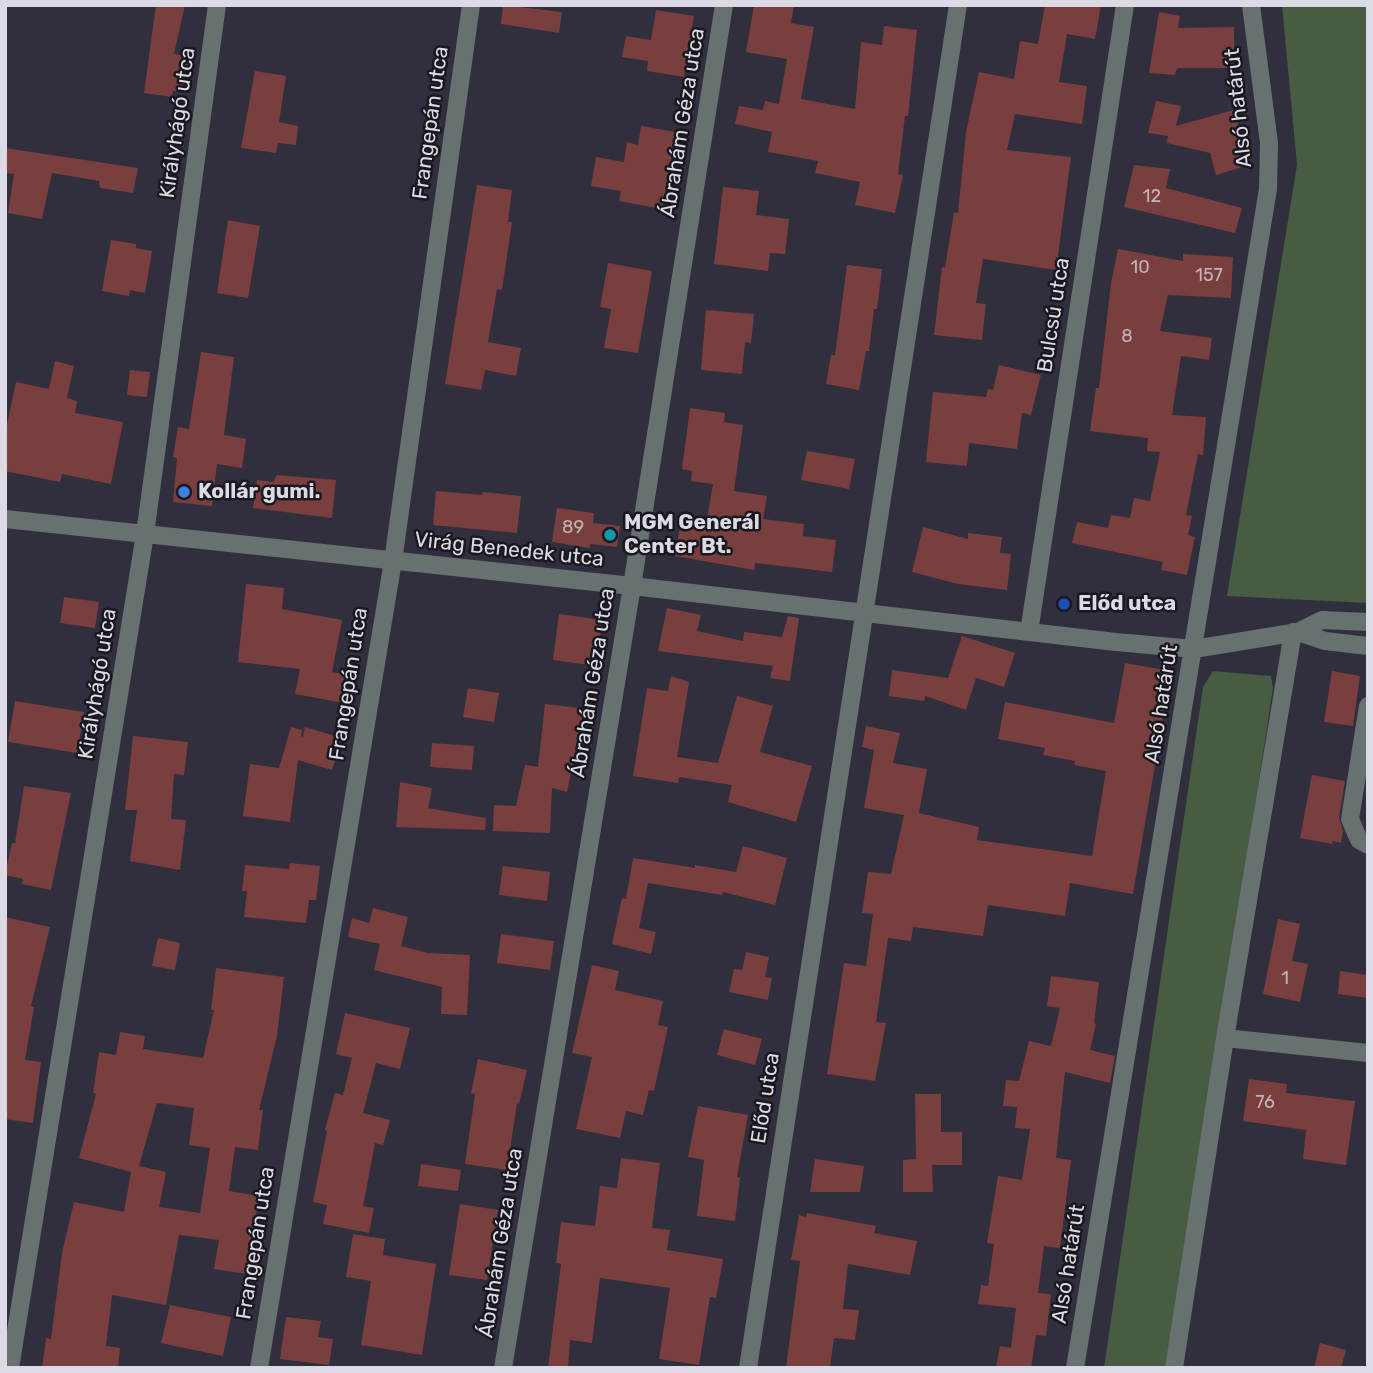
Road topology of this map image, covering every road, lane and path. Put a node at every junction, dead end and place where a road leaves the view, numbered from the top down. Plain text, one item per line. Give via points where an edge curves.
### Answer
1 (217, 5) edge
2 (471, 5) edge
3 (724, 5) edge
4 (958, 5) edge
5 (1125, 5) edge
6 (1251, 5) edge
7 (5, 519) edge
8 (145, 534) junction
9 (393, 561) junction
10 (632, 586) junction
11 (864, 614) junction
12 (1368, 622) edge
13 (1029, 632) junction
14 (1295, 632) junction
15 (1368, 646) edge
16 (1194, 649) junction
17 (1368, 706) edge
18 (1368, 845) edge
19 (1225, 1038) junction
20 (1368, 1053) edge
21 (10, 1368) edge
22 (259, 1368) edge
23 (503, 1368) edge
24 (748, 1368) edge
25 (1075, 1368) edge
26 (1174, 1368) edge

1 - 8 street, Királyhágó utca
2 - 9 street, Frangepán utca
3 - 10 street, Ábrahám Géza utca
4 - 11 street, Előd utca
5 - 13 street, Bulcsú utca
6 - 16 street, Alsó határút via 1270,166
7 - 8 street, Virág Benedek utca
8 - 9 street, Virág Benedek utca
8 - 21 street, Királyhágó utca
9 - 10 street, Virág Benedek utca
9 - 22 street, Frangepán utca
10 - 11 street, Virág Benedek utca
10 - 23 street, Ábrahám Géza utca
11 - 13 street, Virág Benedek utca
11 - 24 street, Előd utca
12 - 14 street, Virág Benedek utca via 1322,620
13 - 16 street, Virág Benedek utca
14 - 15 street
14 - 16 street, Virág Benedek utca
14 - 19 street
16 - 25 street, Alsó határút
17 - 18 street via 1350,819 1359,840
19 - 20 street
19 - 26 street

